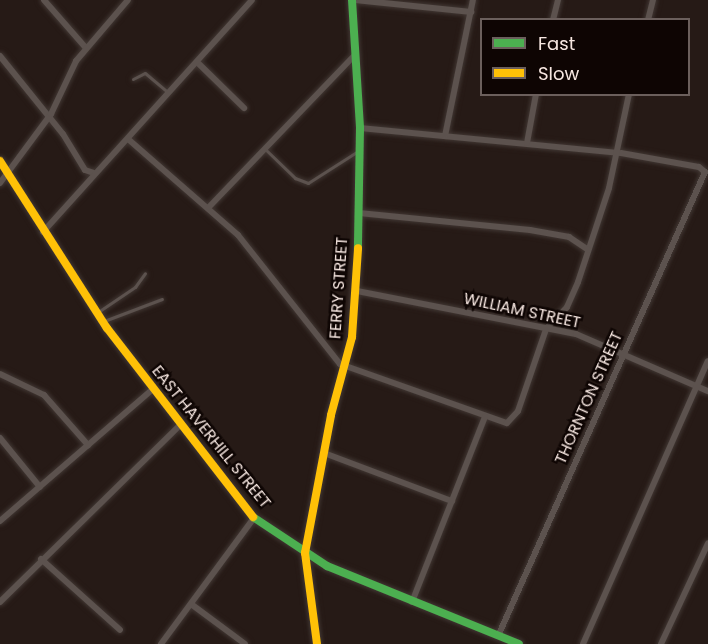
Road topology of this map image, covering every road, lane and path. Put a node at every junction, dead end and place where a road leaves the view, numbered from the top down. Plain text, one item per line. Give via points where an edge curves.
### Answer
1 (44, 0) edge
2 (128, 0) edge
3 (252, 0) edge
4 (354, 0) edge
5 (473, 0) edge
6 (558, 0) edge
7 (653, 0) edge
8 (471, 12) junction
9 (554, 18) edge
10 (648, 18) edge
11 (86, 48) junction
12 (355, 55) junction
13 (0, 56) edge
14 (197, 62) junction
15 (133, 79) dead end
16 (169, 93) junction
17 (536, 96) edge
18 (629, 96) edge
19 (244, 108) dead end
20 (49, 116) junction
21 (360, 128) junction
22 (445, 136) junction
23 (128, 139) junction
24 (527, 143) junction
25 (265, 149) junction
26 (360, 150) junction
27 (616, 152) junction
28 (0, 161) edge
29 (7, 172) junction
30 (94, 173) junction
31 (0, 183) edge
32 (209, 207) junction
33 (359, 213) junction
34 (43, 232) junction
35 (588, 250) junction
36 (145, 273) dead end
37 (357, 291) junction
38 (162, 299) dead end
39 (96, 313) junction
40 (102, 321) junction
41 (546, 329) junction
42 (623, 355) junction
43 (708, 361) edge
44 (345, 365) junction
45 (0, 374) edge
46 (696, 386) junction
47 (153, 389) junction
48 (708, 391) edge
49 (485, 417) junction
50 (180, 425) junction
51 (0, 438) edge
52 (88, 445) junction
53 (324, 453) junction
54 (40, 487) junction
55 (452, 501) junction
56 (254, 518) junction
57 (0, 521) edge
58 (708, 543) edge
59 (305, 553) junction
60 (41, 559) junction
61 (0, 602) edge
62 (412, 602) junction
63 (190, 604) junction
64 (120, 630) dead end
65 (498, 636) junction
66 (161, 644) edge
67 (245, 644) edge
68 (317, 644) edge
69 (519, 644) edge
70 (583, 644) edge
71 (661, 644) edge

1 - 11 street
2 - 11 street
3 - 14 street
4 - 8 street
4 - 12 main road, FERRY STREET
5 - 8 street
6 - 9 street
7 - 10 street
8 - 22 street
11 - 20 street via 61,87
12 - 21 main road, FERRY STREET
12 - 25 street
13 - 20 street
14 - 16 street
14 - 19 street
15 - 16 lane via 145,73
16 - 23 street
17 - 24 street
18 - 27 street
20 - 29 street
20 - 30 street via 85,170
21 - 22 street
21 - 26 main road, FERRY STREET
22 - 24 street
23 - 30 street
23 - 32 street
24 - 27 street
25 - 26 lane via 298,180 308,183
25 - 32 street
26 - 33 main road, FERRY STREET
27 - 35 street via 609,189
27 - 42 street, THORNTON STREET via 699,167 705,172
28 - 29 main road, EAST HAVERHILL STREET
29 - 31 street
29 - 34 main road, EAST HAVERHILL STREET
30 - 34 street
32 - 44 street via 238,235
33 - 35 street via 530,230 569,237
33 - 37 main road, FERRY STREET
34 - 39 main road, EAST HAVERHILL STREET
35 - 41 street via 567,307
36 - 39 lane via 135,287
37 - 41 street, WILLIAM STREET
37 - 44 main road, FERRY STREET
38 - 40 lane
39 - 40 main road, EAST HAVERHILL STREET
40 - 47 main road, EAST HAVERHILL STREET
41 - 42 street, WILLIAM STREET via 576,334
41 - 49 street via 518,411 507,423
42 - 46 street, WILLIAM STREET
42 - 65 street, THORNTON STREET
43 - 46 street
44 - 49 street
44 - 53 main road, FERRY STREET
45 - 52 street via 44,395
46 - 48 street, WILLIAM STREET
46 - 70 street
47 - 50 main road, EAST HAVERHILL STREET
47 - 52 street
49 - 55 street
50 - 56 main road, EAST HAVERHILL STREET
50 - 60 street
51 - 54 street
52 - 54 street
53 - 55 street
53 - 59 main road, FERRY STREET
54 - 57 street
55 - 62 street
56 - 59 main road, EAST HAVERHILL STREET
56 - 63 street
58 - 71 street
59 - 62 main road, EAST HAVERHILL STREET
59 - 68 main road, FERRY STREET
60 - 61 street
60 - 64 street
62 - 65 main road, EAST HAVERHILL STREET
63 - 66 street
63 - 67 street
65 - 69 main road, EAST HAVERHILL STREET

